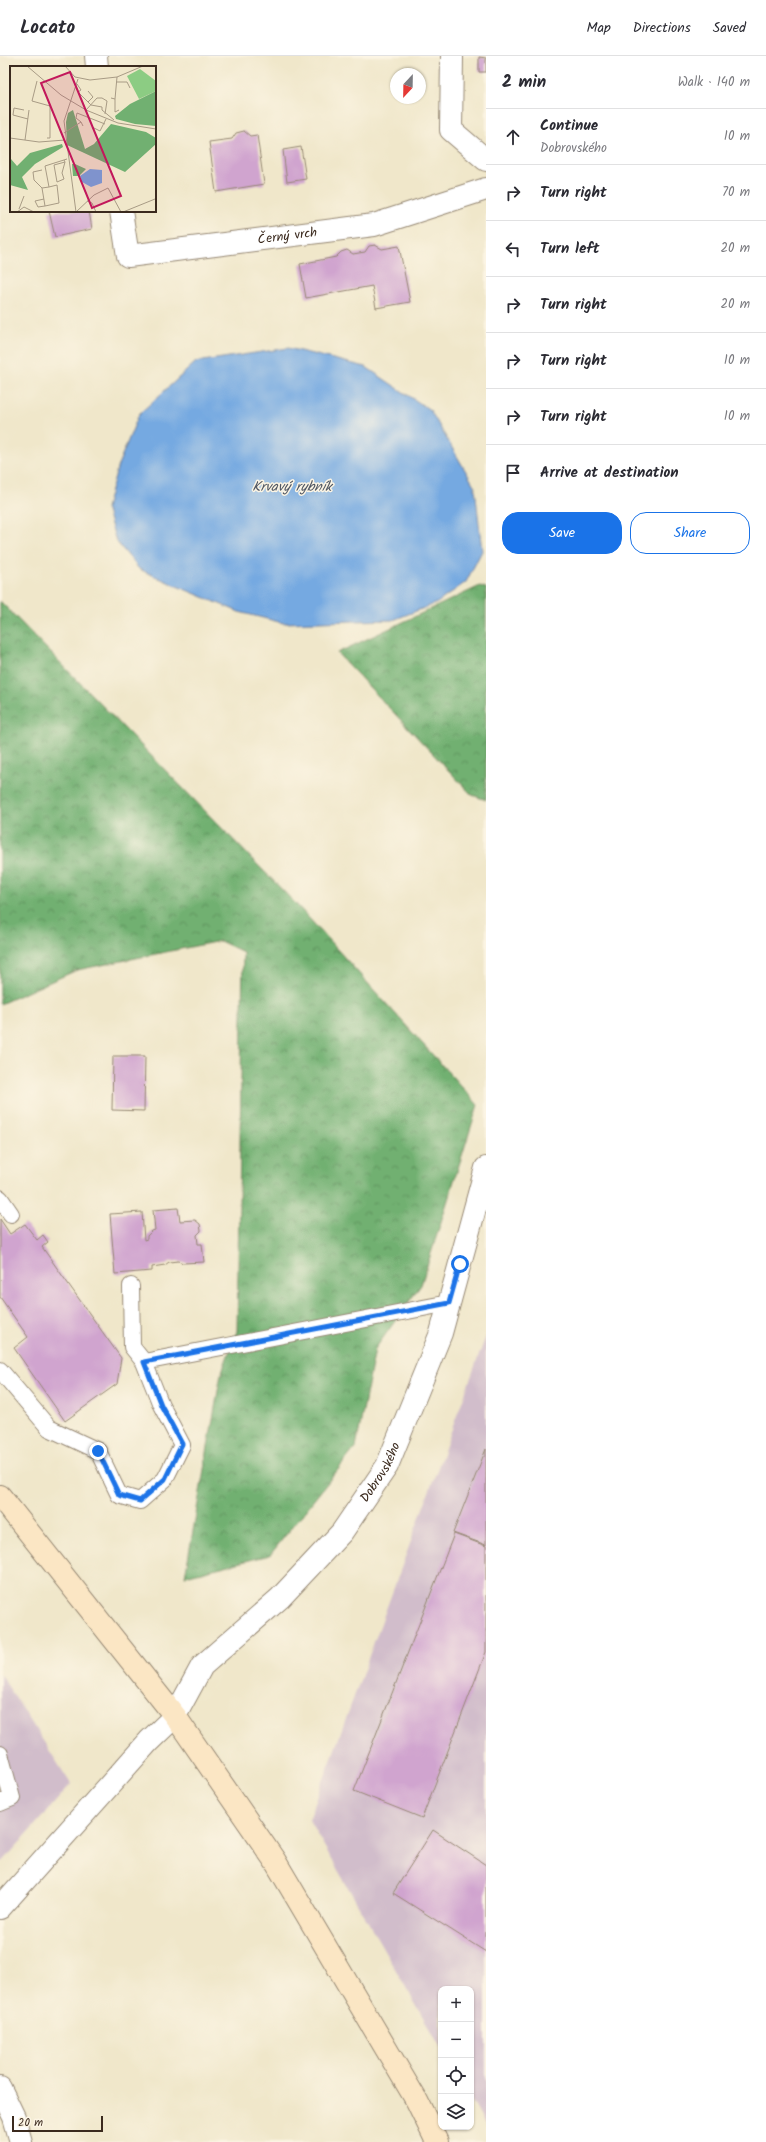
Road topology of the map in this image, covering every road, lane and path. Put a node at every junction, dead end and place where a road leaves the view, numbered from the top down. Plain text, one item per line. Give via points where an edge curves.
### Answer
1 (96, 56) edge
2 (452, 56) edge
3 (98, 66) edge
4 (486, 160) edge
5 (486, 189) edge
6 (121, 212) edge
7 (486, 1168) edge
8 (483, 1191) edge
9 (0, 1198) edge
10 (11, 1214) dead end
11 (131, 1286) dead end
12 (449, 1303) junction
13 (144, 1362) junction
14 (0, 1370) edge
15 (0, 1497) edge
16 (175, 1716) junction
17 (0, 1754) edge
18 (0, 1803) edge
19 (0, 1908) edge
20 (0, 2088) edge
21 (21, 2142) edge
22 (437, 2142) edge

1 - 3 street
2 - 4 street via 452,130
5 - 6 street, Černý vrch via 374,225 128,256
7 - 8 street, Dobrovského
8 - 12 street, Dobrovského
9 - 10 lane
11 - 13 lane via 132,1347
12 - 13 lane
12 - 16 street, Dobrovského via 441,1333 387,1466 342,1532 280,1598 202,1666
13 - 14 lane via 161,1405 182,1444 165,1479 140,1501 119,1495 98,1451 49,1428
15 - 16 main road
16 - 19 street, Dobrovského via 148,1741
16 - 22 main road via 275,1861 417,2101
17 - 18 lane via 12,1798
20 - 21 street via 14,2117

